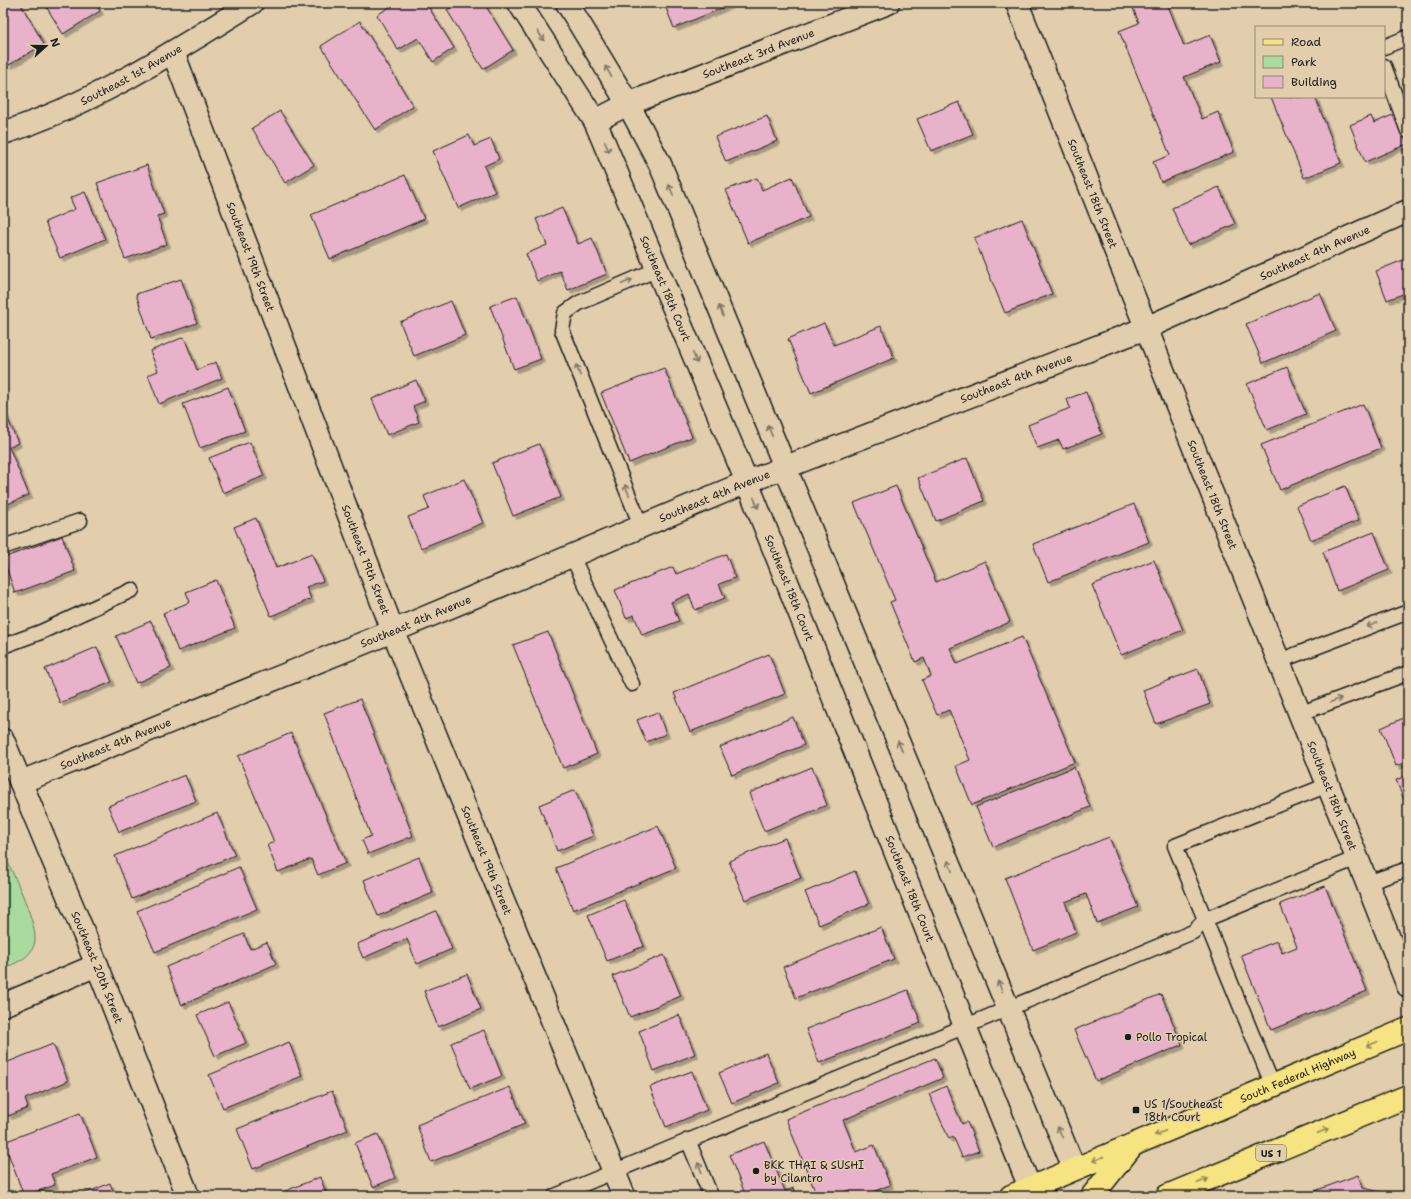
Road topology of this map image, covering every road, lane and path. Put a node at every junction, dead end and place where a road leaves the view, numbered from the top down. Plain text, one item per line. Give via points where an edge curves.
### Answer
1 (252, 3) edge
2 (519, 3) edge
3 (567, 3) edge
4 (888, 3) edge
5 (1016, 3) edge
6 (1408, 36) edge
7 (1385, 47) edge
8 (173, 52) junction
9 (1385, 69) edge
10 (628, 104) junction
11 (595, 121) junction
12 (1408, 131) edge
13 (3, 133) edge
14 (1408, 211) edge
15 (658, 269) junction
16 (1146, 328) junction
17 (785, 467) junction
18 (747, 482) junction
19 (80, 521) dead end
20 (641, 526) junction
21 (3, 547) edge
22 (572, 556) junction
23 (132, 590) dead end
24 (1408, 612) edge
25 (393, 631) junction
26 (3, 646) edge
27 (1279, 661) junction
28 (1408, 673) edge
29 (632, 684) dead end
30 (1299, 714) junction
31 (3, 740) edge
32 (21, 782) junction
33 (1328, 784) junction
34 (1357, 858) junction
35 (1408, 869) edge
36 (1367, 883) junction
37 (1206, 919) junction
38 (97, 965) junction
39 (1408, 986) edge
40 (3, 1005) edge
41 (1009, 1008) junction
42 (964, 1027) junction
43 (1408, 1029) edge
44 (1273, 1086) junction
45 (1408, 1096) edge
46 (688, 1140) junction
47 (1134, 1144) junction
48 (1074, 1168) junction
49 (614, 1170) junction
50 (1020, 1192) edge
51 (188, 1196) edge
52 (555, 1196) edge
53 (624, 1196) edge
54 (711, 1196) edge
55 (1054, 1196) edge
56 (1092, 1196) edge
57 (1167, 1196) edge

1 - 8 street, Southeast 1st Avenue
2 -> 11 street, Southeast 18th Court
10 -> 3 street
4 - 10 street, Southeast 3rd Avenue
5 - 16 street, Southeast 18th Street
6 - 7 lane
8 - 13 street, Southeast 1st Avenue via 110,89 40,121
8 - 25 street, Southeast 19th Street
9 - 12 lane
10 - 11 street, Southeast 3rd Avenue
17 -> 10 street via 660,164
11 -> 15 street, Southeast 18th Court
14 - 16 street, Southeast 4th Avenue
15 -> 18 street, Southeast 18th Court
20 -> 15 lane via 562,330 565,313 579,302
16 - 17 street, Southeast 4th Avenue
16 - 27 street, Southeast 18th Street
17 - 18 street, Southeast 4th Avenue
41 -> 17 street
18 - 20 street, Southeast 4th Avenue
18 -> 42 street, Southeast 18th Court
19 - 21 lane
20 - 22 street, Southeast 4th Avenue
22 - 25 street, Southeast 4th Avenue
22 - 29 lane
23 - 26 lane via 41,632
24 -> 27 lane
25 - 32 street, Southeast 4th Avenue
25 - 49 street, Southeast 19th Street
27 - 30 street, Southeast 18th Street
30 -> 28 lane
30 - 33 street, Southeast 18th Street
31 - 32 street, Southeast 20th Street
32 - 38 street, Southeast 20th Street
33 - 34 street, Southeast 18th Street
33 - 37 lane via 1175,846
34 - 36 street, Southeast 18th Street
34 - 37 lane
35 - 36 lane
36 - 39 street, Southeast 18th Street
37 - 41 lane via 1193,932
37 - 44 lane
38 - 40 street
38 - 51 street, Southeast 20th Street
41 - 42 lane
48 -> 41 street
42 - 46 lane
42 - 50 street, Southeast 18th Court
43 -> 44 main road, South Federal Highway
44 -> 47 main road, South Federal Highway
57 -> 45 main road, US 1
46 - 49 lane
54 -> 46 lane
47 -> 48 main road, South Federal Highway
47 - 56 main road
48 - 50 main road, South Federal Highway
48 - 55 main road
49 - 52 lane
49 - 53 street, Southeast 19th Street

